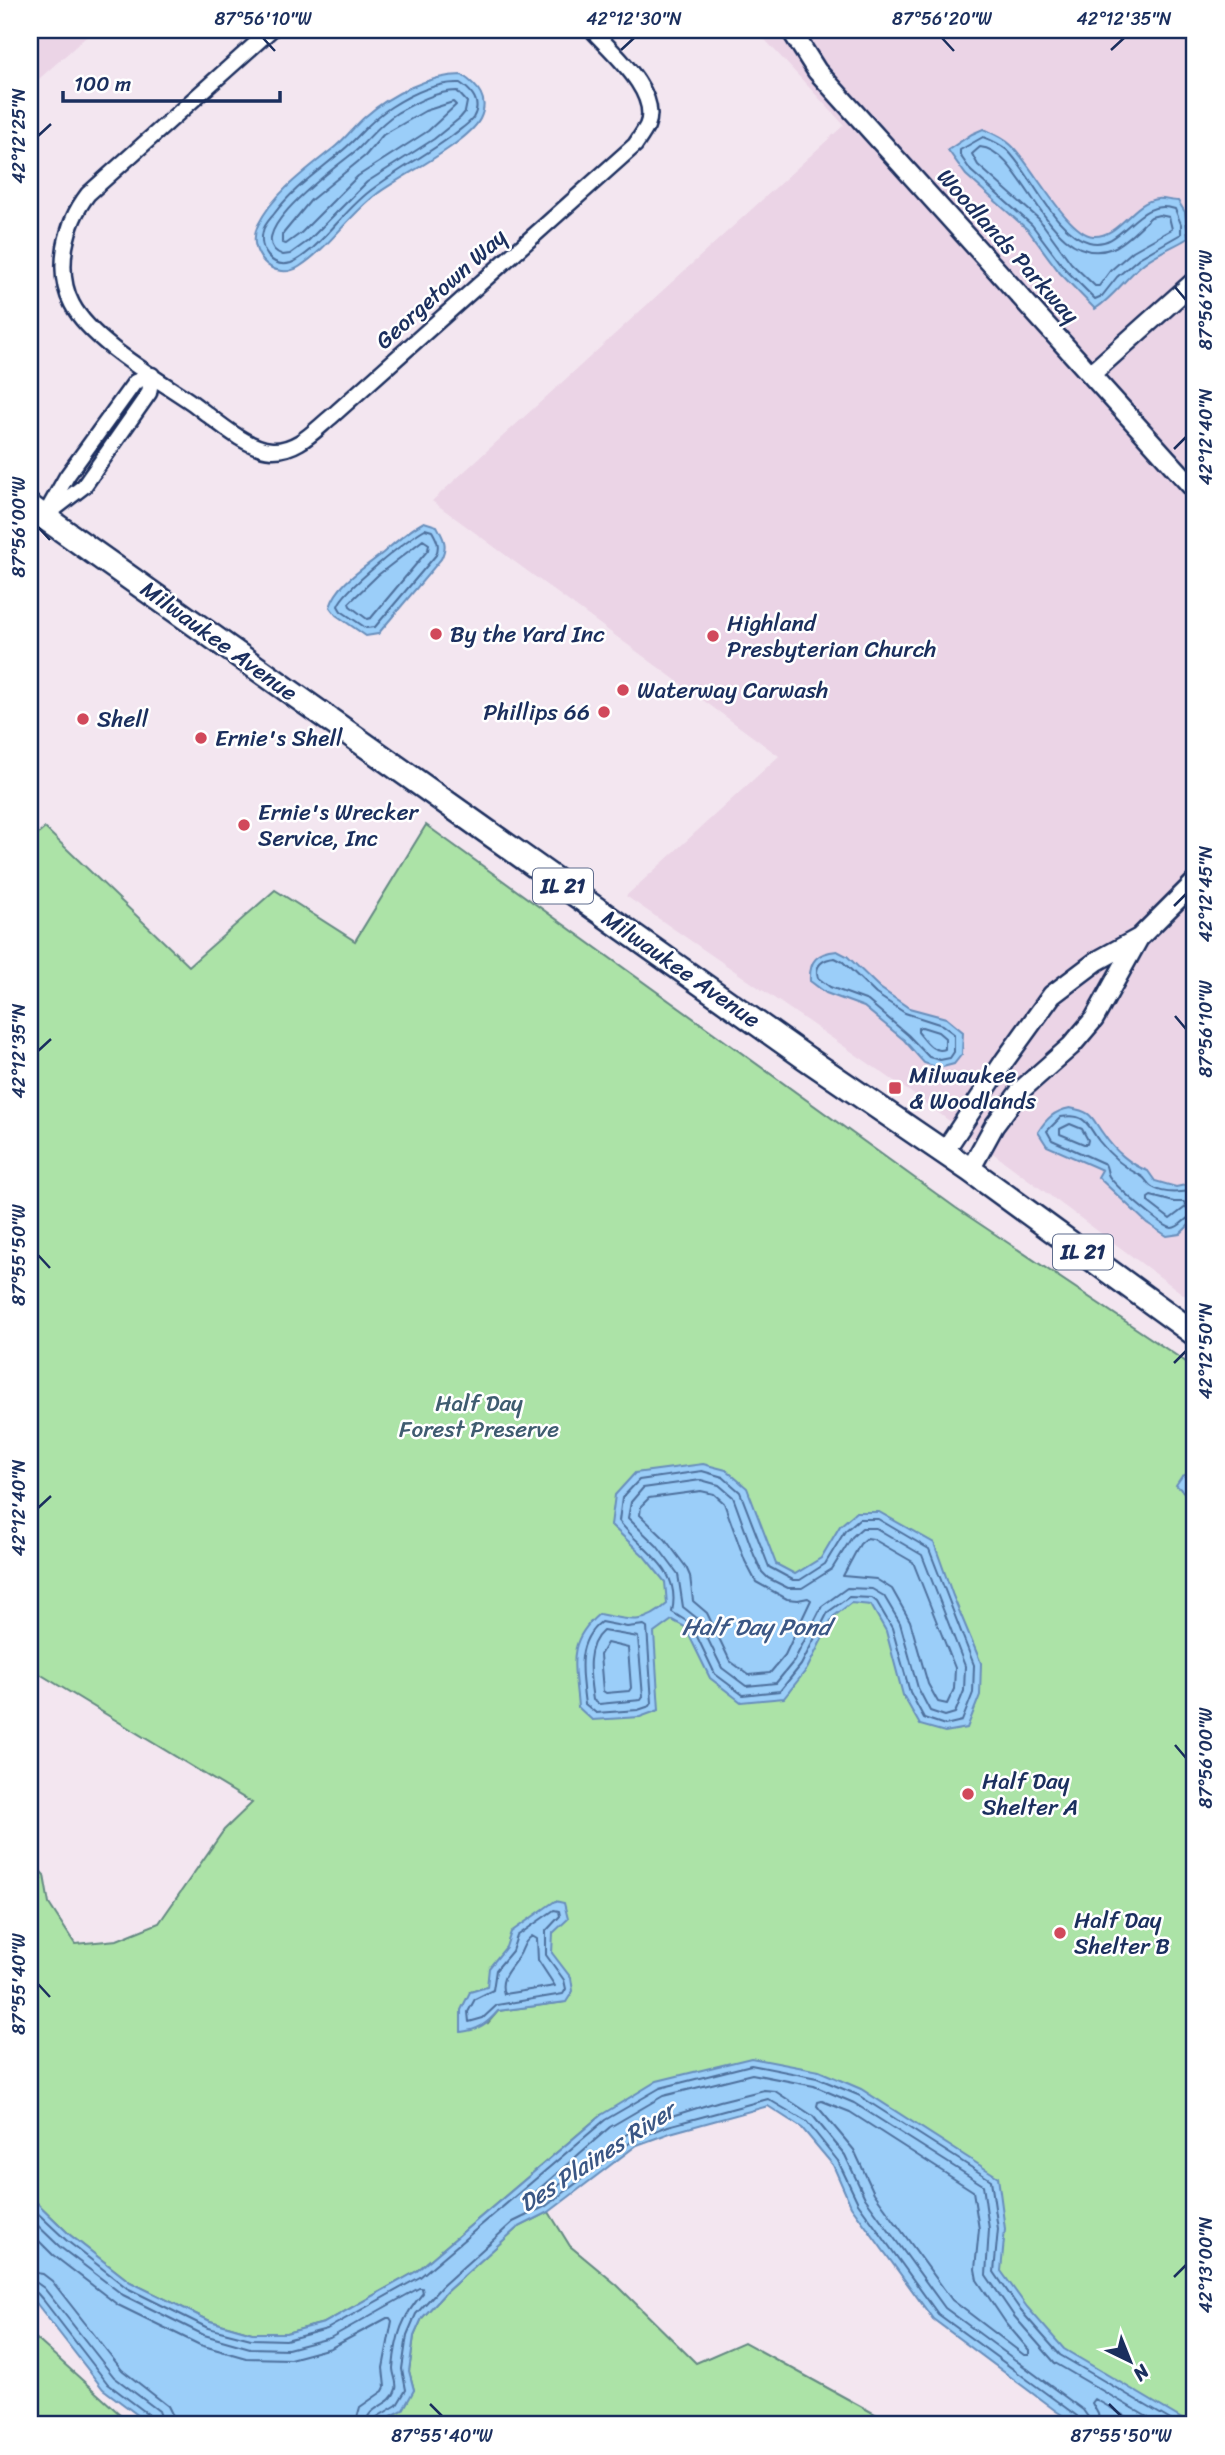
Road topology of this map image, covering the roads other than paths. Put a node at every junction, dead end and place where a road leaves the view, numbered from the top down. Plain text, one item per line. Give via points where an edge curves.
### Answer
1 (271, 30) edge
2 (592, 30) edge
3 (790, 30) edge
4 (1195, 281) edge
5 (1091, 374) junction
6 (152, 375) junction
7 (1195, 490) edge
8 (37, 511) edge
9 (1195, 882) edge
10 (1139, 938) junction
11 (944, 1152) junction
12 (970, 1170) junction
13 (1195, 1334) edge

1 - 6 street, Georgetown Way via 89,193 69,225 64,258 70,301 89,327
2 - 6 street, Georgetown Way via 644,91 648,124 635,145 299,443 272,450 251,444
3 - 5 street, Woodlands Parkway via 817,71
4 - 5 street
5 - 7 street, Woodlands Parkway
6 - 8 street via 149,393 83,486
8 - 11 main road, Milwaukee Avenue / IL 21
9 - 10 street
10 - 11 street via 1097,961 1052,995
10 - 12 street via 1094,1019 1020,1091
11 - 12 main road, Milwaukee Avenue / IL 21
12 - 13 main road, Milwaukee Avenue / IL 21

